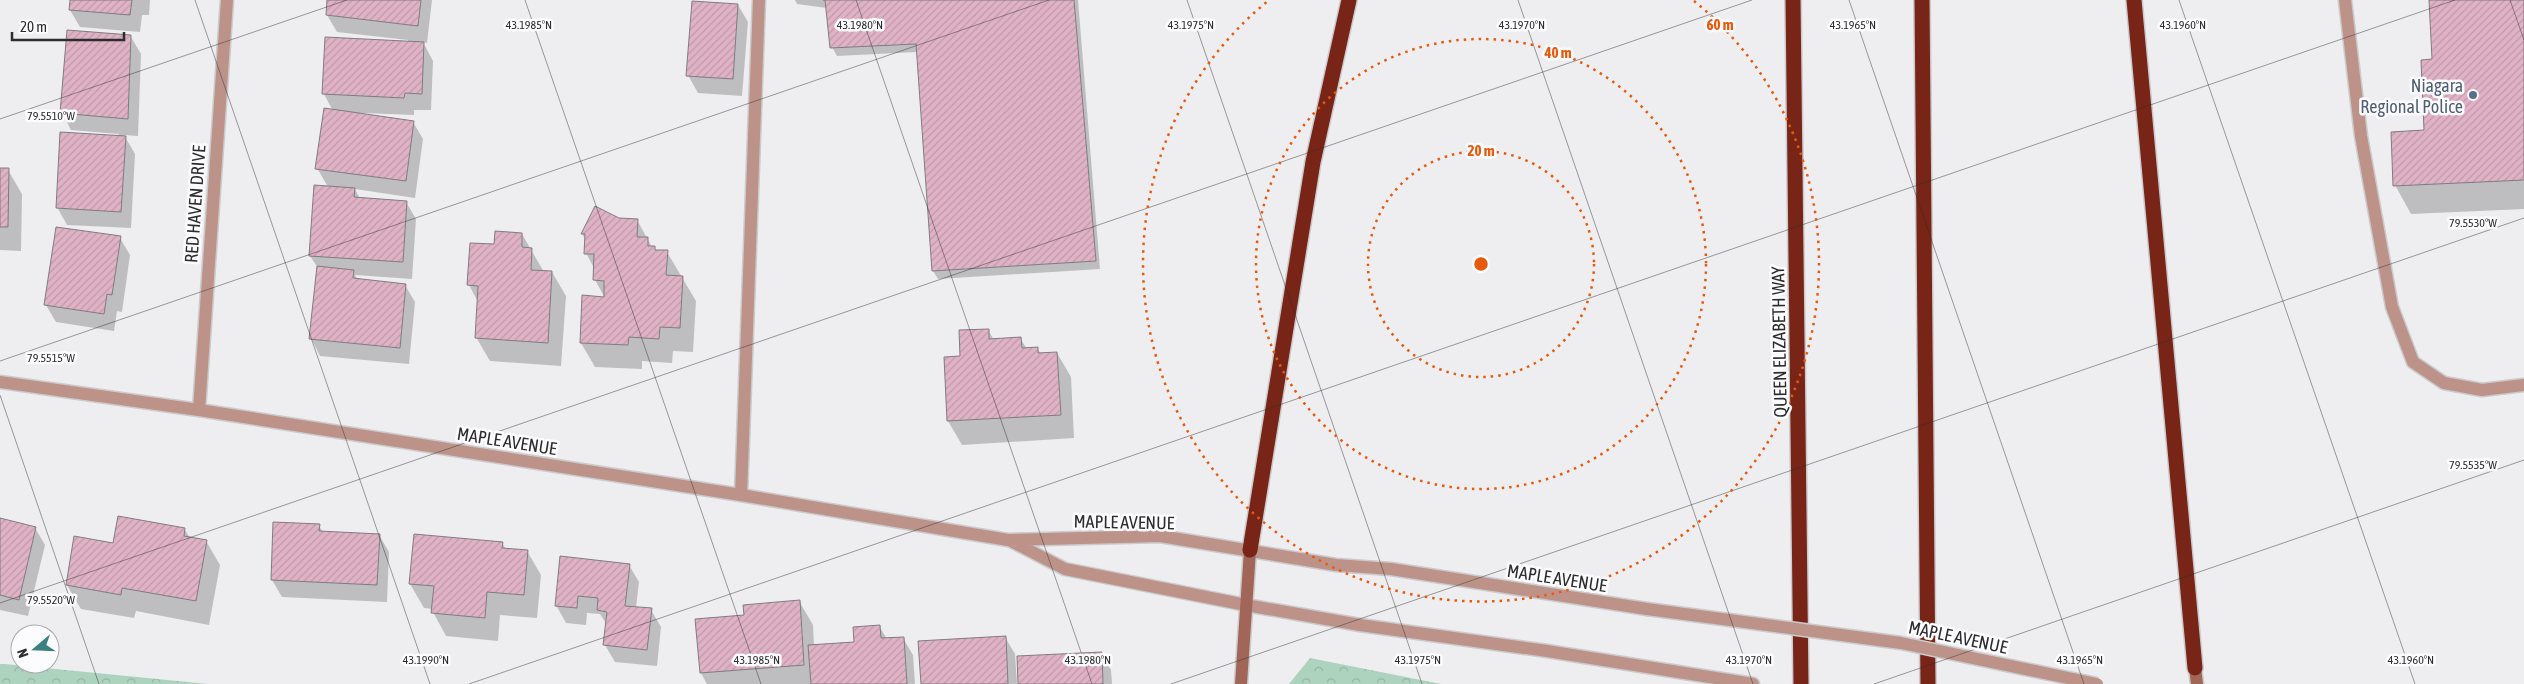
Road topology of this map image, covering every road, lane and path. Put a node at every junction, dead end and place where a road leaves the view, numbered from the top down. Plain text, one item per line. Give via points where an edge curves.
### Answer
1 (227, 0) edge
2 (759, 0) edge
3 (1349, 0) edge
4 (1793, 0) edge
5 (1922, 0) edge
6 (2134, 0) edge
7 (2345, 0) edge
8 (0, 382) edge
9 (2524, 384) edge
10 (199, 410) junction
11 (741, 495) junction
12 (1008, 540) junction
13 (1250, 550) junction
14 (1246, 605) junction
15 (2195, 668) joint
16 (1241, 684) edge
17 (1753, 684) edge
18 (1801, 684) edge
19 (1928, 684) edge
20 (2097, 684) edge
21 (2197, 684) edge

1 - 10 street, RED HAVEN DRIVE
2 - 11 street
3 - 13 highway via 1314,162
4 - 18 highway, QUEEN ELIZABETH WAY
5 - 19 highway
6 - 15 highway
7 - 9 street via 2361,136 2392,307 2413,362 2444,383 2482,390
8 - 10 street, MAPLE AVENUE
10 - 11 street, MAPLE AVENUE
11 - 12 street, MAPLE AVENUE
12 - 13 street, MAPLE AVENUE via 1160,536
12 - 14 street, MAPLE AVENUE via 1065,569
13 - 14 main road
13 - 20 street, MAPLE AVENUE, bridge via 1901,643
14 - 16 main road
14 - 17 street, MAPLE AVENUE
15 - 21 main road

